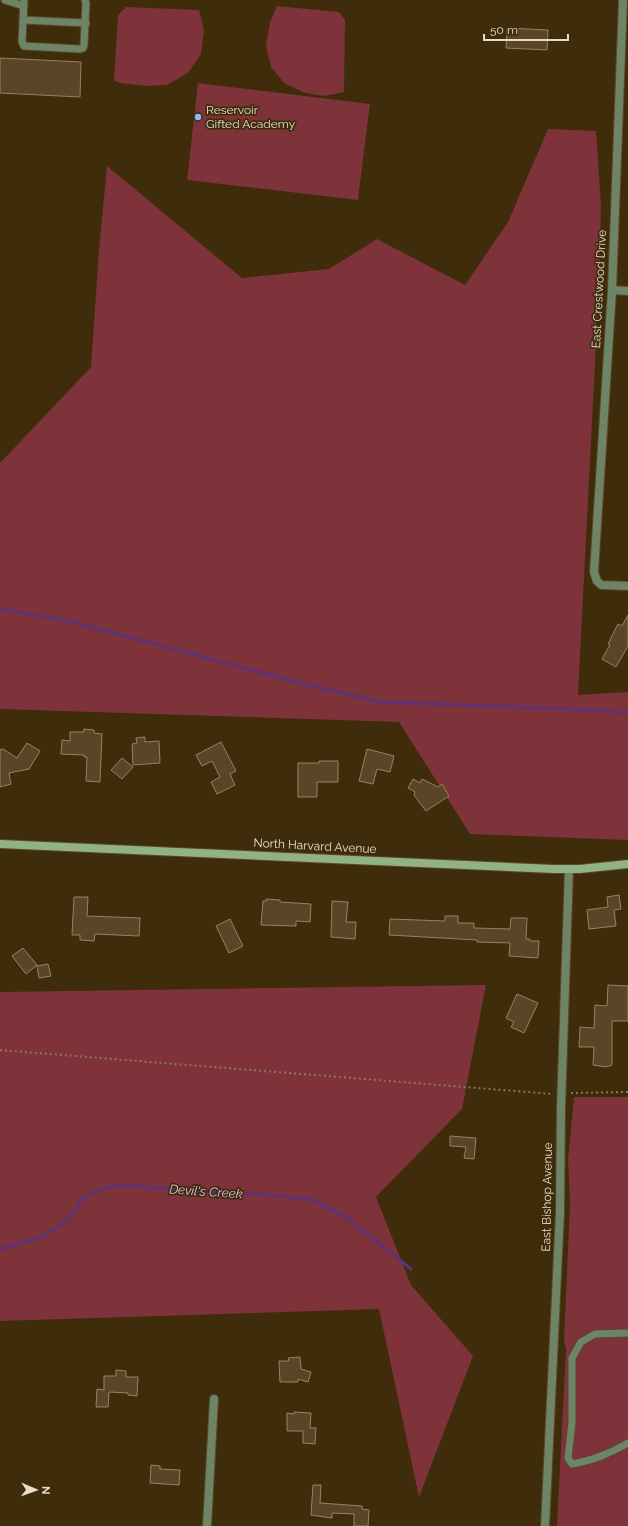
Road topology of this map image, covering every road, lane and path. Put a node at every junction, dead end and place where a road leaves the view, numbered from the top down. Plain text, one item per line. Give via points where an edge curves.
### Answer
1 (5, 0) edge
2 (85, 0) edge
3 (622, 0) edge
4 (24, 3) edge
5 (23, 20) junction
6 (86, 23) junction
7 (612, 290) junction
8 (628, 291) edge
9 (628, 586) edge
10 (0, 844) edge
11 (628, 864) edge
12 (569, 869) junction
13 (0, 1050) edge
14 (628, 1092) edge
15 (561, 1094) junction
16 (628, 1333) edge
17 (214, 1399) dead end
18 (628, 1443) edge
19 (207, 1526) edge
20 (545, 1526) edge

1 - 4 lane
2 - 6 lane
3 - 7 street, East Crestwood Drive
4 - 5 lane
5 - 6 lane
5 - 6 lane via 24,46 80,49 84,45
7 - 8 street
7 - 9 street, East Crestwood Drive via 594,570 601,585
10 - 12 street, North Harvard Avenue
11 - 12 street, North Harvard Avenue
12 - 15 street, East Bishop Avenue
13 - 15 path
14 - 15 path
15 - 20 street, East Bishop Avenue via 560,1212
16 - 18 lane via 595,1334 581,1342 572,1358 572,1423 568,1458 572,1464 587,1462
17 - 19 street

